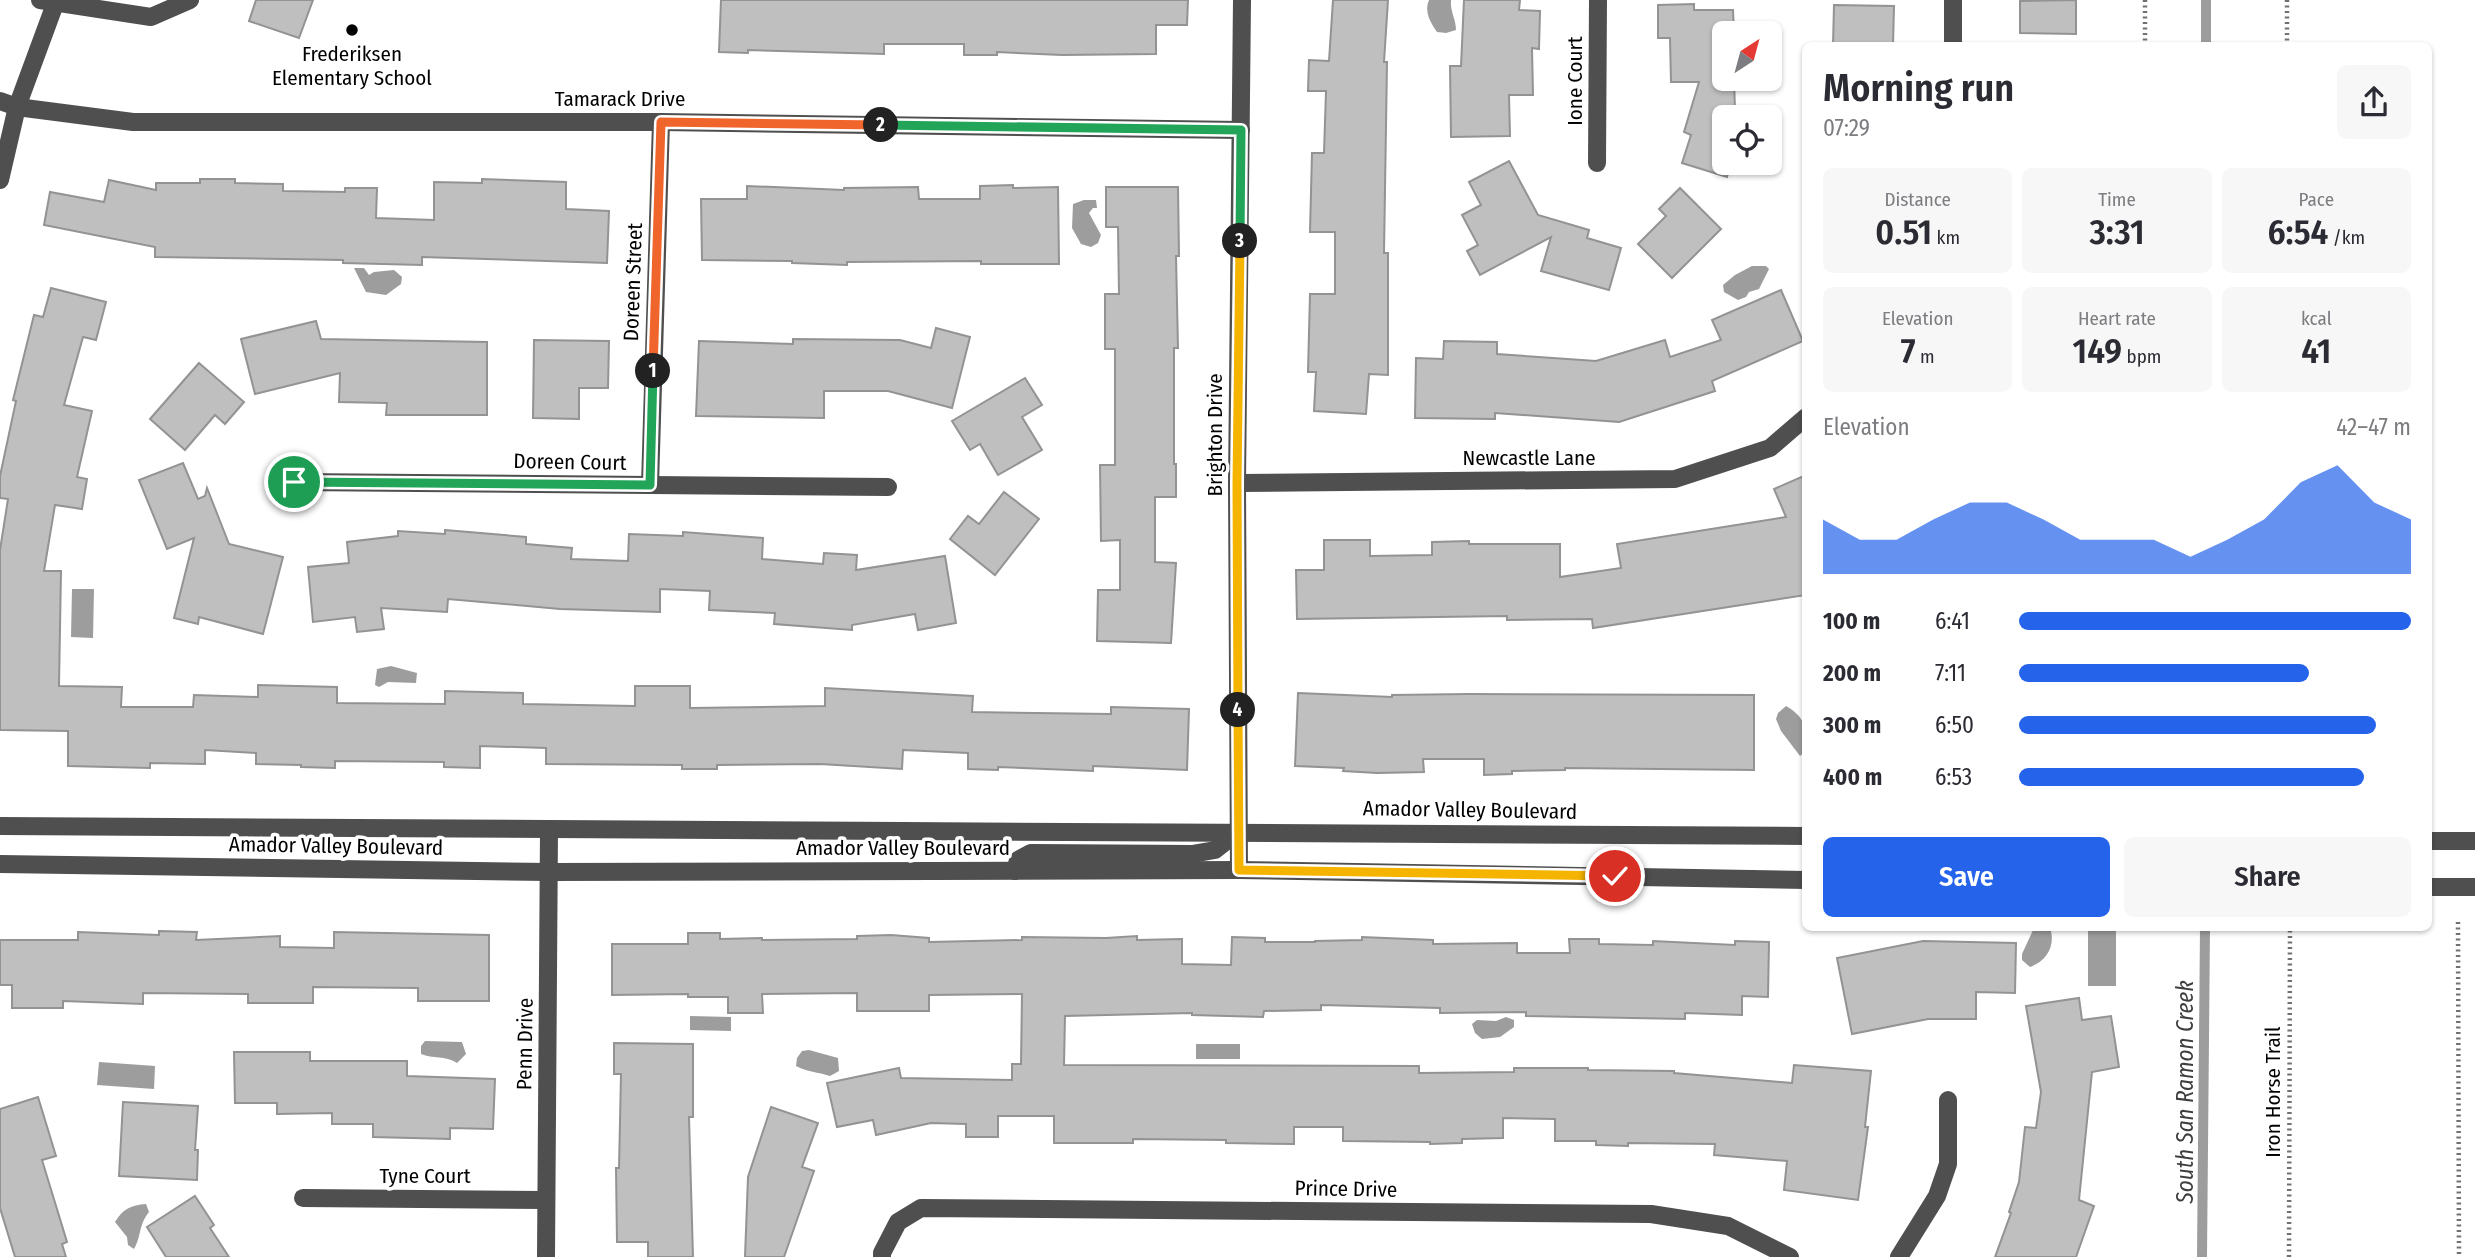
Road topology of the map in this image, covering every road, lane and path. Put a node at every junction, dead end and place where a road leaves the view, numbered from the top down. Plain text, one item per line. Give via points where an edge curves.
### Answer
1 (190, 0) edge
2 (1242, 0) edge
3 (1598, 0) edge
4 (1953, 0) edge
5 (2145, 0) edge
6 (2287, 0) edge
7 (48, 2) edge
8 (1953, 42) edge
9 (2145, 42) edge
10 (2287, 42) edge
11 (8, 104) edge
12 (661, 122) junction
13 (1241, 130) junction
14 (1597, 163) dead end
15 (0, 180) edge
16 (1802, 420) edge
17 (294, 482) dead end
18 (1237, 483) junction
19 (650, 485) junction
20 (888, 488) dead end
21 (0, 826) edge
22 (549, 831) junction
23 (1239, 831) junction
24 (1802, 836) edge
25 (2432, 841) edge
26 (2475, 841) edge
27 (0, 864) edge
28 (1239, 870) junction
29 (1015, 871) junction
30 (549, 872) junction
31 (1802, 880) edge
32 (2432, 887) edge
33 (2475, 887) edge
34 (2458, 922) dead end
35 (2290, 931) edge
36 (1948, 1100) dead end
37 (303, 1198) dead end
38 (545, 1200) junction
39 (546, 1257) edge
40 (882, 1257) edge
41 (1790, 1257) edge
42 (1899, 1257) edge
43 (2289, 1257) edge
44 (2459, 1257) edge

1 - 7 street via 151,17
2 - 13 street, Brighton Drive
3 - 14 street, Ione Court
4 - 8 street
5 - 9 path
6 - 10 path
7 - 11 street
11 - 12 street, Tamarack Drive via 133,122
11 - 15 street
12 - 13 street, Tamarack Drive
12 - 19 street, Doreen Street
13 - 18 street, Brighton Drive
16 - 18 street, Newcastle Lane via 1770,448 1675,479
17 - 19 street, Doreen Court
18 - 23 street, Brighton Drive
19 - 20 street, Doreen Court
21 - 22 street, Amador Valley Boulevard
22 - 23 street, Amador Valley Boulevard
22 - 30 street, Penn Drive
23 - 24 street, Amador Valley Boulevard
23 - 28 street, Brighton Drive
23 - 29 street via 1215,850 1192,854 1031,853 1018,860
25 - 26 street
27 - 30 street, Amador Valley Boulevard
28 - 29 street, Amador Valley Boulevard
28 - 31 street, Amador Valley Boulevard
29 - 30 street, Amador Valley Boulevard
30 - 38 street, Penn Drive
32 - 33 street
34 - 44 path
35 - 43 path, Iron Horse Trail
36 - 42 street via 1948,1164 1937,1196
37 - 38 street, Tyne Court
38 - 39 street, Penn Drive
40 - 41 street, Prince Drive via 898,1222 921,1208 1651,1214 1728,1226

